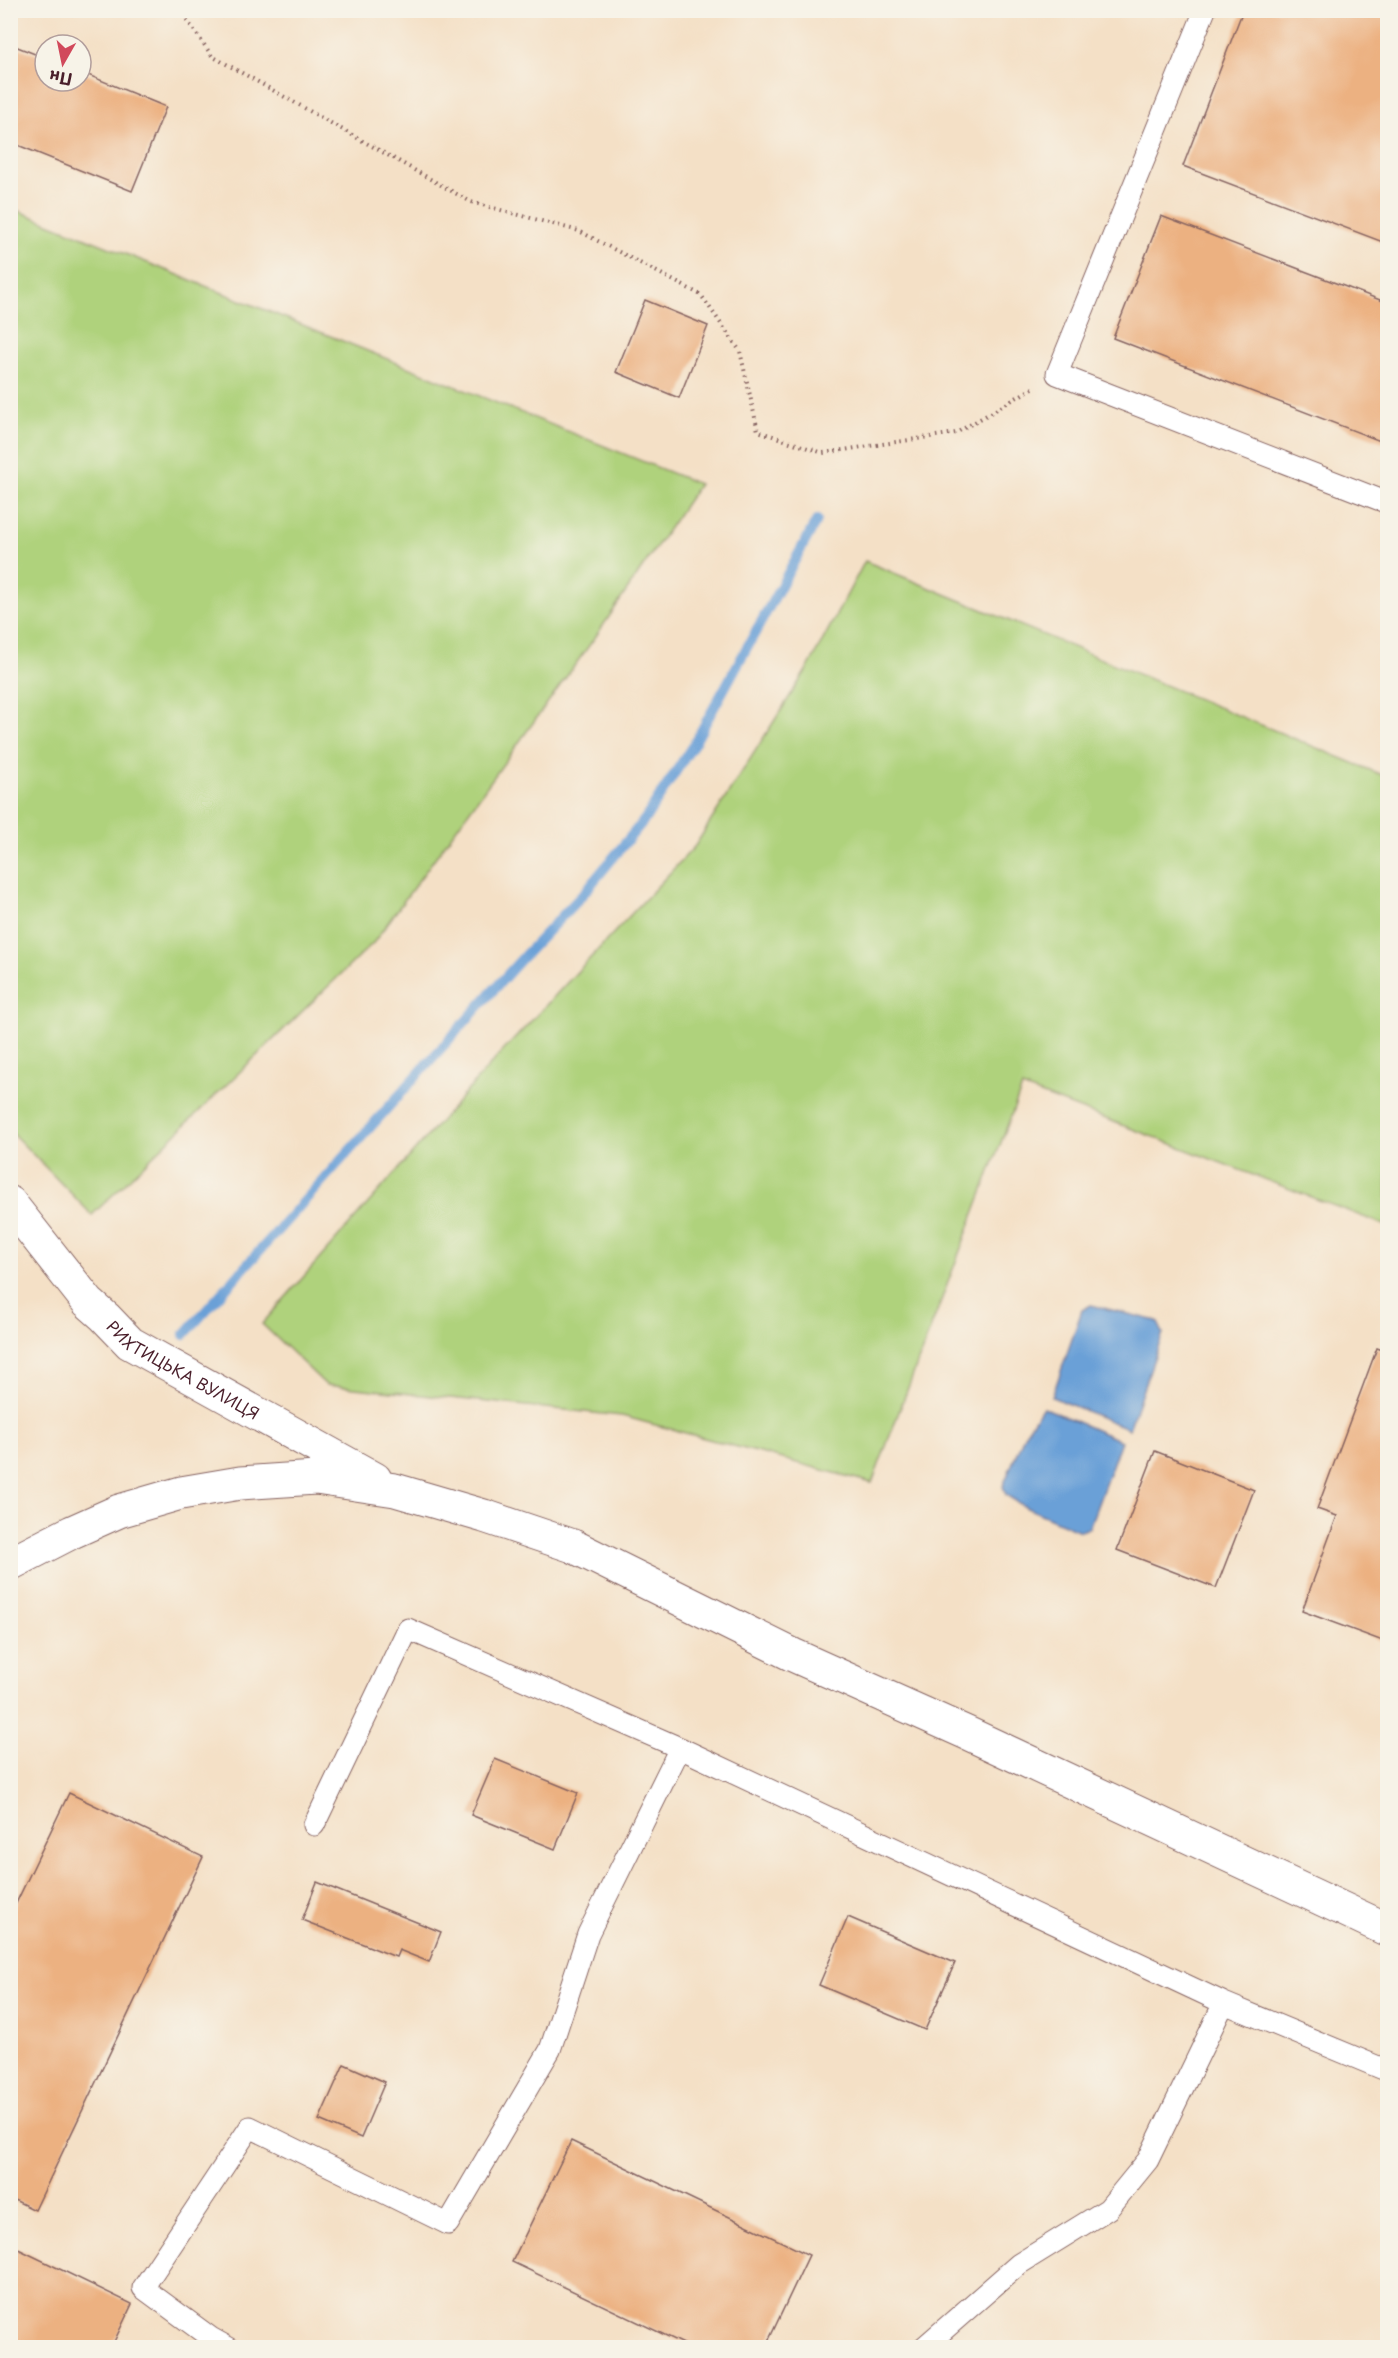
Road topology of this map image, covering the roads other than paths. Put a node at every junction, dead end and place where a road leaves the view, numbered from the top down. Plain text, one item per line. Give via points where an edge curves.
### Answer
1 (1205, 10) edge
2 (1388, 503) edge
3 (10, 1203) edge
4 (395, 1490) junction
5 (10, 1564) edge
6 (681, 1748) junction
7 (314, 1825) dead end
8 (1388, 1930) edge
9 (1224, 2003) junction
10 (1388, 2071) edge
11 (229, 2348) edge
12 (923, 2348) edge

1 - 2 lane via 1057,374
3 - 4 street, РИХТИЦЬКА ВУЛИЦЯ via 88,1302 130,1342
4 - 5 street via 316,1478 240,1483 181,1493 119,1511
4 - 8 street via 573,1546 793,1655
6 - 7 lane via 408,1629
6 - 9 lane
6 - 11 lane via 588,1934 550,2050 448,2224 250,2127 143,2288
9 - 10 lane
9 - 12 lane via 1148,2160 1108,2209 1019,2264

